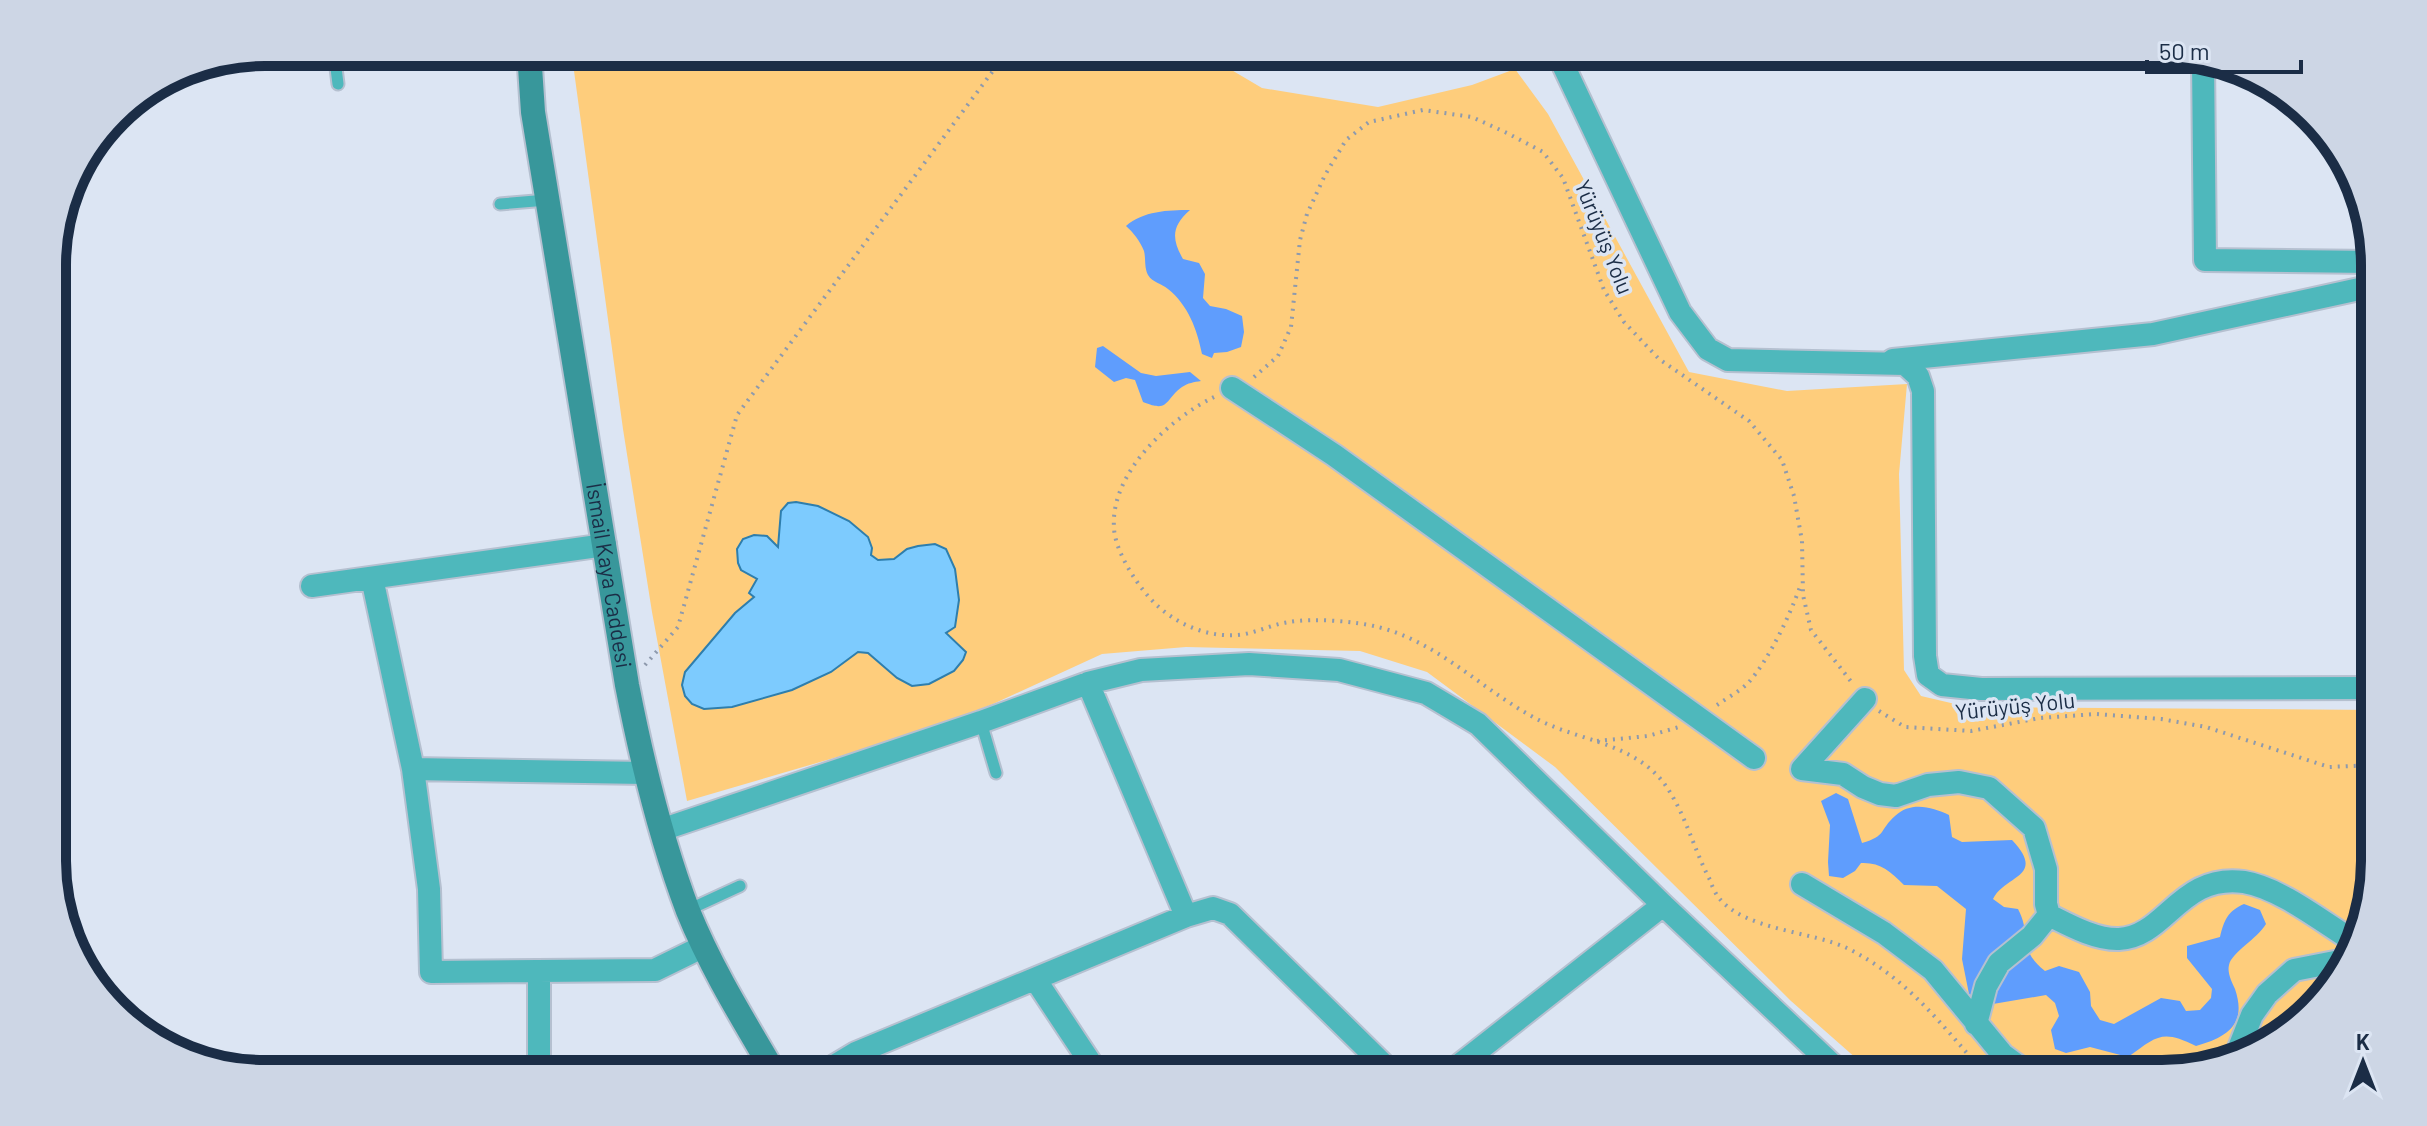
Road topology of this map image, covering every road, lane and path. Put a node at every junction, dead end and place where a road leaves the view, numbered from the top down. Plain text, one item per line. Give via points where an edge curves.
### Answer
1 (336, 66) edge
2 (530, 66) edge
3 (997, 66) edge
4 (1564, 66) edge
5 (2203, 70) edge
6 (338, 84) dead end
7 (548, 200) junction
8 (500, 204) dead end
9 (2361, 262) edge
10 (2361, 289) edge
11 (1868, 362) junction
12 (1232, 388) junction
13 (605, 545) junction
14 (372, 578) junction
15 (1802, 580) junction
16 (312, 586) dead end
17 (1088, 683) junction
18 (627, 685) junction
19 (2361, 688) edge
20 (1865, 699) junction
21 (1699, 718) junction
22 (981, 722) junction
23 (1595, 741) junction
24 (1754, 758) dead end
25 (2361, 766) edge
26 (413, 769) junction
27 (645, 773) junction
28 (996, 773) dead end
29 (661, 830) junction
30 (1802, 884) dead end
31 (740, 886) dead end
32 (1663, 905) junction
33 (688, 910) junction
34 (2049, 915) junction
35 (1186, 916) junction
36 (2346, 937) edge
37 (704, 946) junction
38 (2332, 962) edge
39 (539, 971) junction
40 (1035, 979) junction
41 (1978, 1014) junction
42 (2241, 1043) edge
43 (539, 1060) edge
44 (767, 1060) edge
45 (844, 1060) edge
46 (1089, 1060) edge
47 (1379, 1060) edge
48 (1466, 1060) edge
49 (1827, 1060) edge
50 (1973, 1060) edge
51 (2010, 1060) edge

1 - 6 lane
2 - 7 street, İsmail Kaya Caddesi
3 - 18 path via 737,415 678,627
4 - 11 street via 1680,312 1708,349 1728,360
5 - 9 street via 2205,260
7 - 8 lane
7 - 13 street, İsmail Kaya Caddesi
10 - 11 street via 2153,334
11 - 19 street via 1905,364 1918,376 1923,391 1925,656 1928,675 1942,685
12 - 15 path, Yürüyüş Yolu via 1278,356 1291,327 1307,214 1346,140 1369,122 1423,110 1472,117 1543,152 1563,178 1604,290 1624,322 1659,359 1749,421 1782,460 1802,541
12 - 21 street via 1334,455
12 - 23 path, Yürüyüş Yolu via 1192,408 1129,469 1114,528 1121,551 1149,598 1176,620 1209,635 1244,634 1289,622 1377,626 1426,644 1534,718
13 - 14 street
13 - 18 street, İsmail Kaya Caddesi
14 - 16 street
14 - 26 street
15 - 20 path, Yürüyüş Yolu via 1811,630
15 - 21 path via 1777,639 1747,683
17 - 22 street
17 - 32 street via 1141,670 1249,664 1339,670 1426,693 1478,724
17 - 35 street
18 - 27 street, İsmail Kaya Caddesi
20 - 25 path, Yürüyüş Yolu via 1905,727 1971,731 2040,718 2109,715 2206,727 2329,767
20 - 34 street via 1802,769 1843,774 1872,791 1896,796 1959,782 1989,788 2034,828 2046,869
21 - 23 path via 1648,736
21 - 24 street
22 - 28 lane
22 - 29 street
23 - 50 path, Yürüyüş Yolu via 1637,756 1663,782 1719,898 1744,915 1844,946 1874,963 1909,988
26 - 27 street
26 - 39 street via 429,889 431,972
27 - 29 street, İsmail Kaya Caddesi
29 - 33 street, İsmail Kaya Caddesi
30 - 41 street via 1884,933
31 - 33 lane
32 - 48 street
32 - 49 street
33 - 37 street, İsmail Kaya Caddesi
34 - 36 street via 2118,939 2141,934 2182,898 2205,886 2243,882 2272,891
34 - 41 street via 1999,963
35 - 40 street
35 - 47 street via 1213,908 1230,914
37 - 39 street via 655,970
37 - 44 street, İsmail Kaya Caddesi
38 - 42 street via 2294,970 2267,994
39 - 43 street
40 - 45 street
40 - 46 street
41 - 51 street

